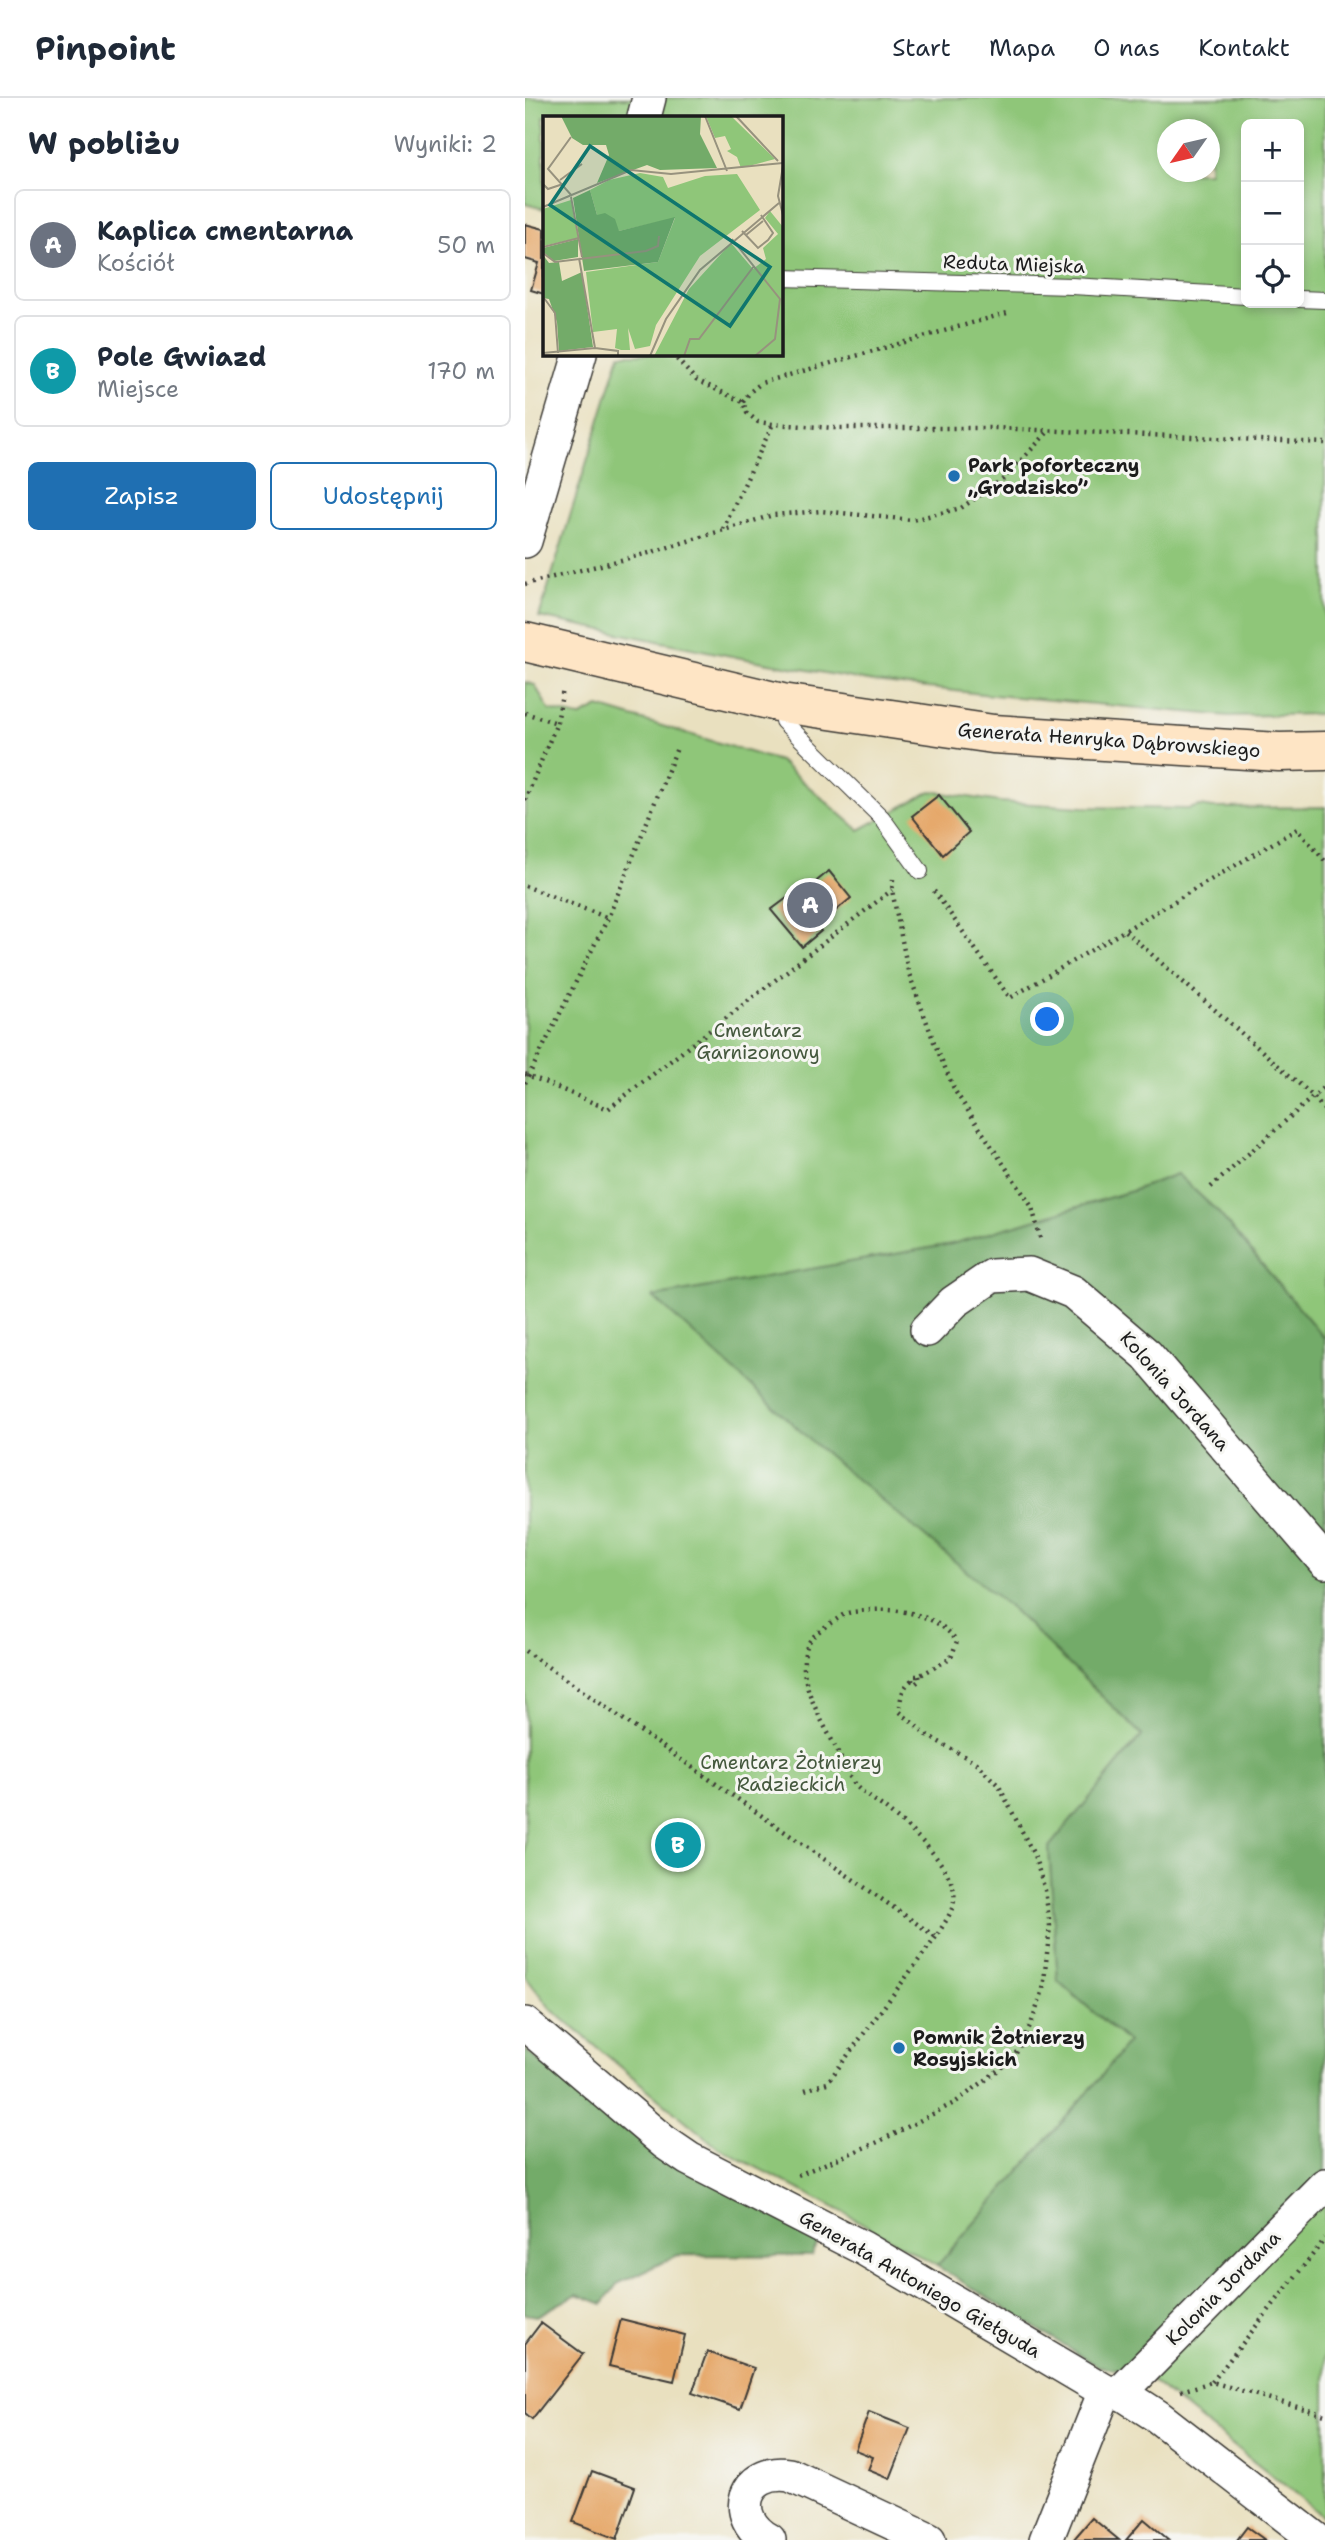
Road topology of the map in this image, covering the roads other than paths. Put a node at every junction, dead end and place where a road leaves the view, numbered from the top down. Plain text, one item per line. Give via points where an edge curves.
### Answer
1 (649, 98) edge
2 (644, 116) edge
3 (782, 278) edge
4 (1241, 296) edge
5 (1304, 299) edge
6 (1325, 300) edge
7 (580, 355) edge
8 (525, 541) edge
9 (525, 642) edge
10 (782, 703) junction
11 (1325, 751) edge
12 (920, 871) road end
13 (927, 1330) dead end
14 (1325, 1562) edge
15 (525, 2024) edge
16 (1325, 2185) edge
17 (1114, 2393) junction
18 (769, 2540) edge
19 (929, 2540) edge
20 (1046, 2540) edge
21 (1317, 2540) edge

1 - 2 street
3 - 4 lane, Reduta Miejska
5 - 6 lane
7 - 8 street
9 - 10 street, Generała Henryka Dąbrowskiego
10 - 11 street, Generała Henryka Dąbrowskiego via 993,734
10 - 12 lane via 783,721 882,818
13 - 14 street, Kolonia Jordana via 954,1302 992,1276 1029,1274 1073,1292 1147,1355
15 - 17 street, Generała Antoniego Giełguda via 689,2159 863,2248
16 - 17 street, Kolonia Jordana via 1128,2385
17 - 20 street, Kolonia Jordana
17 - 21 street, Generała Antoniego Giełguda via 1157,2416
18 - 19 street via 755,2532 744,2508 754,2484 777,2473

